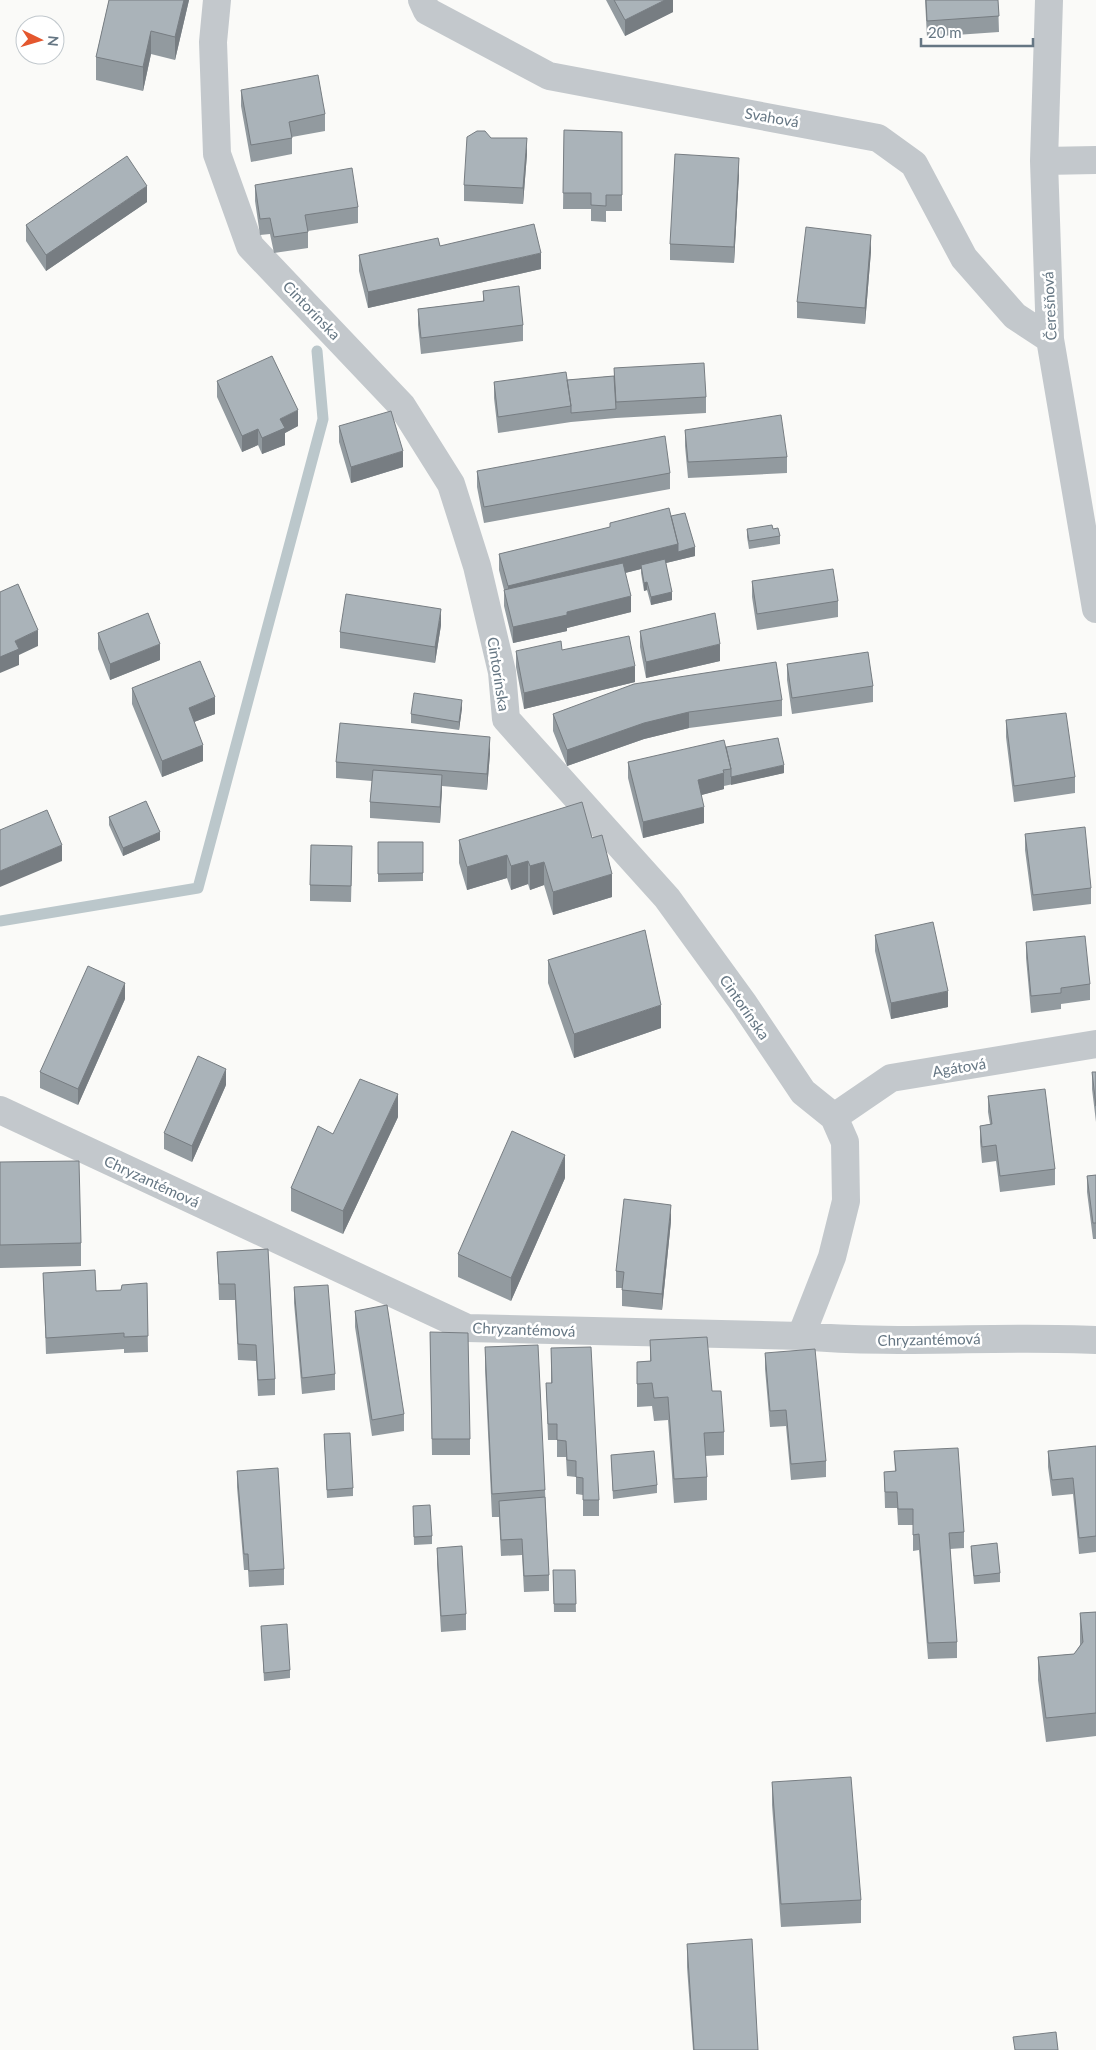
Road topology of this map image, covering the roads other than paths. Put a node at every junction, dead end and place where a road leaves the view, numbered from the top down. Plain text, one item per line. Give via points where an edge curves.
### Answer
1 (217, 0) edge
2 (422, 0) edge
3 (1049, 0) edge
4 (1096, 160) edge
5 (1044, 161) junction
6 (1050, 339) junction
7 (1096, 609) edge
8 (1096, 1044) edge
9 (0, 1110) edge
10 (834, 1117) junction
11 (801, 1336) junction
12 (1096, 1340) edge

1 - 10 street, Cintorínska via 213,42 217,154 250,246 402,406 451,484 477,566 502,672 506,719 667,898 804,1092
2 - 6 street, Svahová via 427,11 549,76 878,138 914,164 964,258 1015,316
3 - 5 street, Čerešňová
4 - 5 street
5 - 6 street, Čerešňová
6 - 7 street, Čerešňová
8 - 10 street, Agátová via 891,1078
9 - 11 street, Chryzantémová via 467,1328
10 - 11 street, Cintorínska via 845,1142 846,1201 832,1257
11 - 12 street, Chryzantémová via 854,1341 1038,1337

